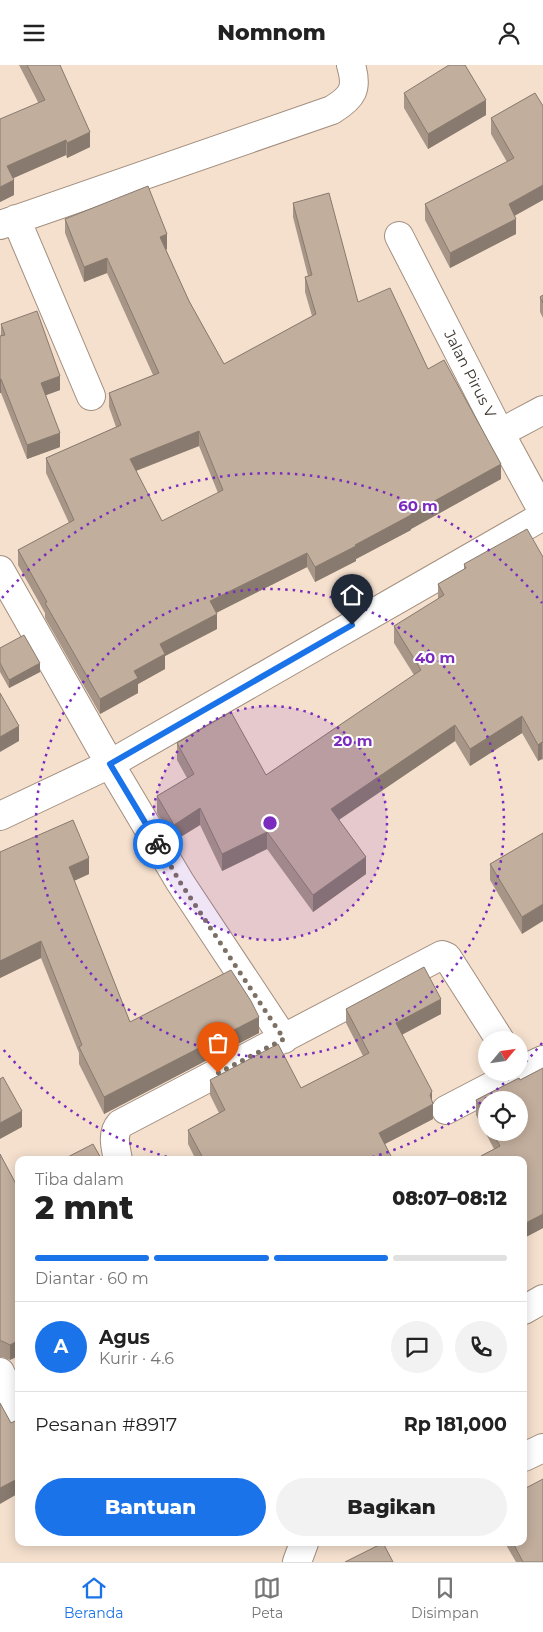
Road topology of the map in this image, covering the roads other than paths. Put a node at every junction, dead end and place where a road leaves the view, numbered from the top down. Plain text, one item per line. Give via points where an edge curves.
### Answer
1 (351, 65) edge
2 (8, 222) edge
3 (399, 236) dead end
4 (90, 396) dead end
5 (543, 410) edge
6 (500, 433) junction
7 (543, 511) edge
8 (543, 516) edge
9 (0, 571) edge
10 (110, 764) junction
11 (0, 817) edge
12 (494, 1031) edge
13 (284, 1039) junction
14 (543, 1060) edge
15 (528, 1067) edge
16 (501, 1081) edge
17 (446, 1110) dead end
18 (117, 1156) edge
19 (543, 1299) edge
20 (527, 1308) edge
21 (0, 1372) edge
22 (15, 1403) edge
23 (543, 1448) edge
24 (527, 1456) edge
25 (303, 1546) edge
26 (297, 1562) edge

1 - 2 street via 355,79 353,93 332,110
2 - 4 street
3 - 6 street, Jalan Pirus V
5 - 6 street
6 - 7 street, Jalan Pirus V
8 - 10 street
9 - 10 street
10 - 11 street
10 - 13 street via 180,882
12 - 13 street via 447,957 442,955
13 - 18 street via 120,1124 114,1136
14 - 15 street
16 - 17 street
19 - 20 street
21 - 22 street
23 - 24 street
25 - 26 street

